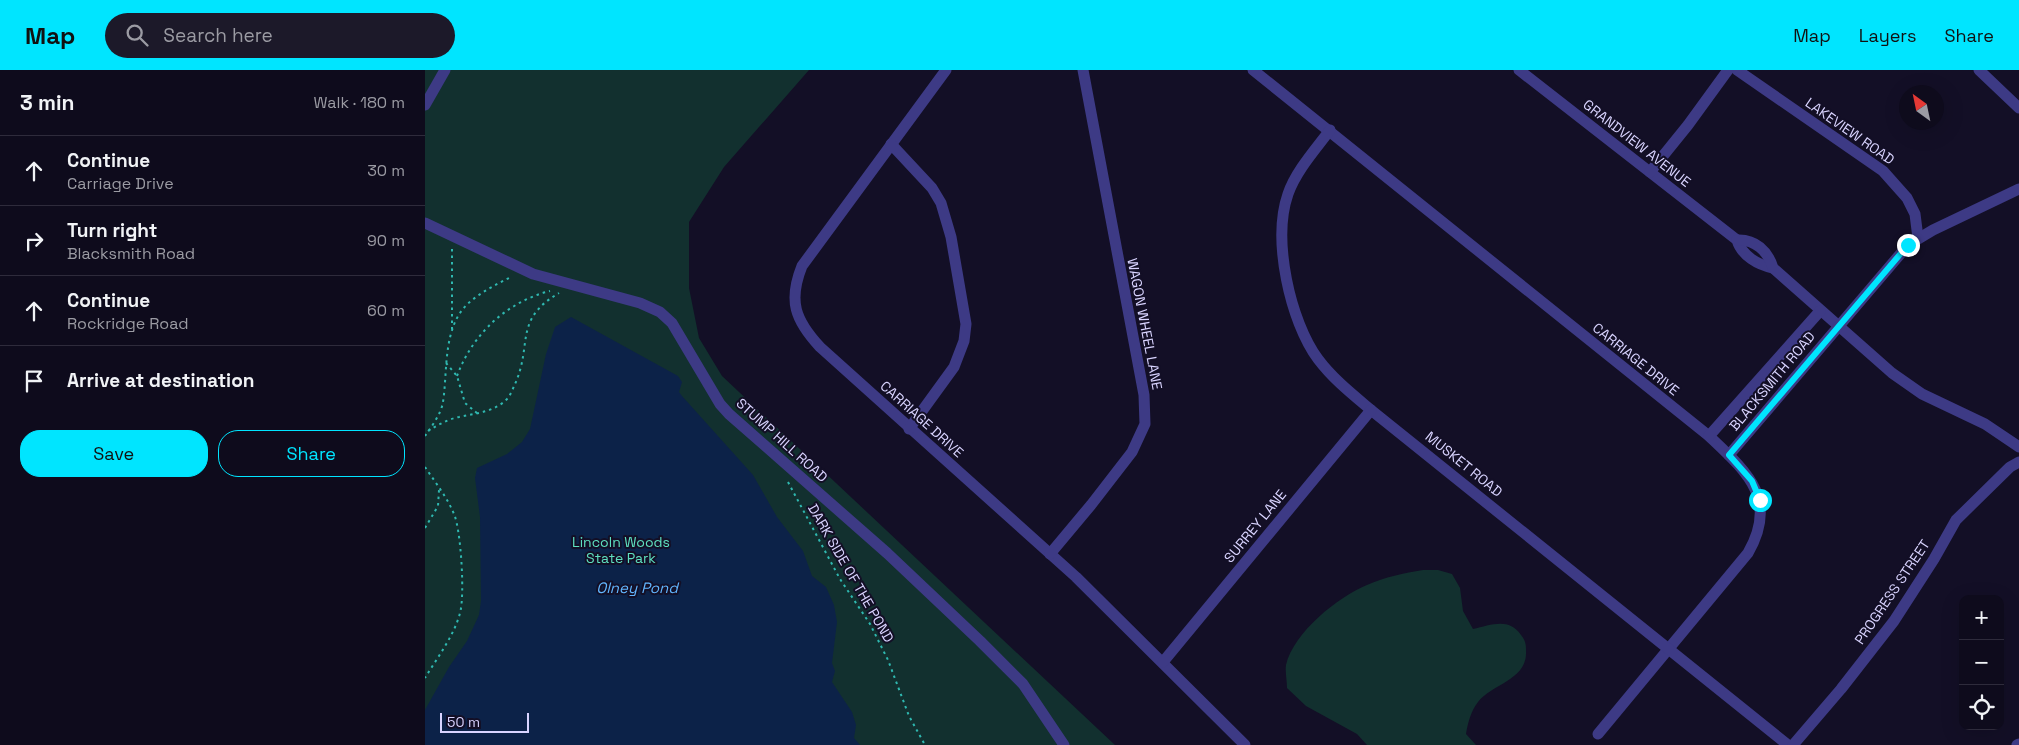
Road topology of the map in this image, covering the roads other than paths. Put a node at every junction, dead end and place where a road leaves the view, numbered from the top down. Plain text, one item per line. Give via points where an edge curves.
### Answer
1 (445, 70) edge
2 (946, 70) edge
3 (1083, 70) edge
4 (1253, 70) edge
5 (1519, 70) edge
6 (1728, 70) edge
7 (1737, 70) edge
8 (1979, 70) edge
9 (425, 105) edge
10 (2019, 108) edge
11 (1330, 130) junction
12 (891, 144) junction
13 (1650, 172) junction
14 (2019, 188) edge
15 (425, 223) edge
16 (1918, 238) junction
17 (1820, 311) junction
18 (1838, 327) junction
19 (1371, 410) junction
20 (909, 428) junction
21 (1709, 436) junction
22 (2019, 447) edge
23 (1729, 455) junction
24 (2019, 462) edge
25 (1050, 554) junction
26 (1668, 648) junction
27 (1163, 662) junction
28 (1598, 734) dead end
29 (1064, 745) edge
30 (1245, 745) edge
31 (1788, 745) edge
32 (1793, 745) edge

1 - 9 street
2 - 12 street, CARRIAGE DRIVE
3 - 25 street, WAGON WHEEL LANE via 1144,395 1145,424 1125,464
4 - 11 street, CARRIAGE DRIVE
5 - 13 street, GRANDVIEW AVENUE
6 - 13 street
7 - 16 street, LAKEVIEW ROAD via 1883,171 1907,198 1915,214
8 - 10 street
11 - 19 street, MUSKET ROAD via 1301,170 1288,195 1283,216 1283,250 1300,329 1332,375
11 - 21 street, CARRIAGE DRIVE
12 - 20 street via 932,188 941,203 951,237 966,324 964,341 954,367
12 - 20 street, CARRIAGE DRIVE via 809,254 796,280 793,295 797,315 807,334
13 - 17 street, GRANDVIEW AVENUE via 1737,240 1749,258 1773,268
14 - 16 street, BLACKSMITH ROAD
15 - 29 street, STUMP HILL ROAD via 524,270 571,286 640,302 667,318 729,414 887,553 1023,684
16 - 18 street, BLACKSMITH ROAD via 1908,245
17 - 18 street, GRANDVIEW AVENUE
17 - 21 street, BLACKSMITH ROAD
18 - 22 street, GRANDVIEW AVENUE via 1869,355 1922,394 1985,424
18 - 23 street, BLACKSMITH ROAD
19 - 26 street, MUSKET ROAD
19 - 27 street, SURREY LANE
20 - 25 street, CARRIAGE DRIVE
21 - 23 street, CARRIAGE DRIVE
23 - 26 street, CARRIAGE DRIVE via 1744,470 1757,491 1760,527 1748,553
24 - 32 street, PROGRESS STREET via 1956,520 1894,621
25 - 27 street, CARRIAGE DRIVE
26 - 28 street, CARRIAGE DRIVE
26 - 31 street, MUSKET ROAD
27 - 30 street, CARRIAGE DRIVE

